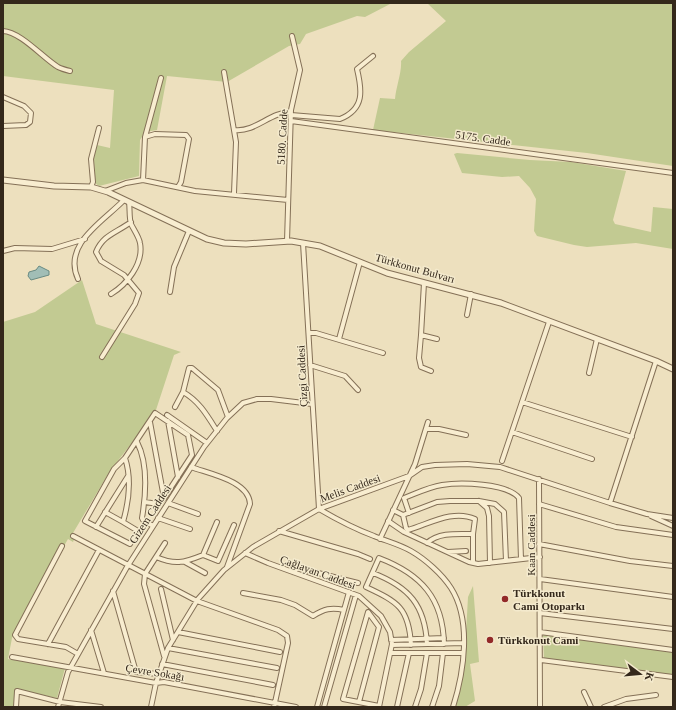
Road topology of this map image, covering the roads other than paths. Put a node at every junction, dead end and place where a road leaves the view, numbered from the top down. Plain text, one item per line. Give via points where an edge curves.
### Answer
1 (3, 31) edge
2 (292, 36) dead end
3 (373, 56) dead end
4 (70, 71) dead end
5 (224, 72) dead end
6 (161, 78) dead end
7 (3, 97) edge
8 (291, 113) junction
9 (291, 121) junction
10 (3, 126) edge
11 (99, 128) dead end
12 (235, 130) junction
13 (146, 138) junction
14 (673, 173) edge
15 (3, 180) edge
16 (143, 180) junction
17 (91, 187) junction
18 (178, 187) junction
19 (104, 191) junction
20 (234, 193) junction
21 (288, 200) junction
22 (126, 201) junction
23 (130, 222) junction
24 (188, 231) junction
25 (85, 239) junction
26 (287, 241) junction
27 (303, 243) junction
28 (3, 251) edge
29 (360, 262) junction
30 (78, 279) dead end
31 (129, 280) junction
32 (424, 283) junction
33 (170, 292) dead end
34 (111, 294) dead end
35 (471, 294) junction
36 (467, 315) dead end
37 (549, 322) junction
38 (309, 333) junction
39 (422, 335) junction
40 (339, 339) junction
41 (437, 339) dead end
42 (597, 339) junction
43 (383, 353) dead end
44 (102, 357) dead end
45 (656, 361) junction
46 (310, 365) junction
47 (673, 369) edge
48 (431, 371) dead end
49 (589, 373) dead end
50 (358, 390) dead end
51 (183, 392) junction
52 (522, 402) junction
53 (312, 404) junction
54 (175, 407) dead end
55 (167, 414) dead end
56 (228, 417) junction
57 (150, 422) junction
58 (168, 422) junction
59 (428, 422) dead end
60 (426, 429) junction
61 (217, 431) junction
62 (512, 432) junction
63 (466, 435) dead end
64 (632, 437) junction
65 (137, 442) junction
66 (208, 443) junction
67 (125, 458) junction
68 (592, 459) dead end
69 (502, 461) dead end
70 (191, 468) junction
71 (128, 476) junction
72 (409, 476) junction
73 (178, 477) junction
74 (539, 479) junction
75 (164, 498) junction
76 (479, 501) junction
77 (145, 502) junction
78 (168, 503) junction
79 (610, 503) junction
80 (539, 504) junction
81 (319, 509) junction
82 (393, 510) junction
83 (105, 512) junction
84 (409, 513) junction
85 (198, 514) dead end
86 (647, 514) junction
87 (403, 516) junction
88 (158, 518) junction
89 (673, 518) edge
90 (388, 521) junction
91 (123, 522) junction
92 (217, 522) dead end
93 (234, 525) dead end
94 (153, 526) junction
95 (673, 526) edge
96 (96, 527) junction
97 (190, 529) dead end
98 (279, 531) junction
99 (474, 534) junction
100 (673, 535) edge
101 (73, 536) dead end
102 (380, 539) junction
103 (164, 543) dead end
104 (427, 543) junction
105 (540, 544) junction
106 (62, 546) dead end
107 (99, 550) junction
108 (466, 550) dead end
109 (448, 552) junction
110 (245, 553) junction
111 (203, 555) junction
112 (156, 557) junction
113 (540, 557) junction
114 (370, 559) dead end
115 (521, 559) junction
116 (184, 561) junction
117 (506, 561) junction
118 (473, 563) junction
119 (490, 563) junction
120 (128, 565) junction
121 (673, 566) edge
122 (227, 568) junction
123 (293, 572) junction
124 (205, 573) dead end
125 (373, 573) junction
126 (145, 574) junction
127 (540, 579) junction
128 (358, 583) dead end
129 (161, 589) dead end
130 (113, 591) junction
131 (349, 592) junction
132 (244, 593) dead end
133 (356, 595) junction
134 (673, 597) edge
135 (197, 601) junction
136 (344, 610) junction
137 (540, 613) junction
138 (313, 616) junction
139 (317, 620) dead end
140 (673, 629) edge
141 (91, 630) junction
142 (178, 632) junction
143 (540, 632) junction
144 (444, 638) junction
145 (411, 639) junction
146 (427, 639) junction
147 (173, 640) junction
148 (392, 640) junction
149 (463, 643) junction
150 (48, 644) junction
151 (427, 644) junction
152 (444, 644) junction
153 (392, 645) junction
154 (411, 645) junction
155 (168, 648) junction
156 (673, 650) edge
157 (280, 652) dead end
158 (391, 653) junction
159 (409, 653) junction
160 (427, 653) junction
161 (443, 653) junction
162 (462, 653) junction
163 (78, 654) junction
164 (164, 656) junction
165 (12, 657) dead end
166 (541, 660) junction
167 (162, 664) junction
168 (71, 666) junction
169 (276, 668) dead end
170 (104, 673) junction
171 (159, 674) junction
172 (673, 677) edge
173 (156, 683) junction
174 (273, 685) dead end
175 (584, 692) dead end
176 (656, 695) dead end
177 (60, 702) junction
178 (359, 702) junction
179 (275, 705) edge
180 (379, 706) edge
181 (16, 707) edge
182 (58, 707) edge
183 (101, 707) edge
184 (151, 707) edge
185 (296, 707) edge
186 (317, 707) edge
187 (324, 707) edge
188 (397, 707) edge
189 (415, 707) edge
190 (432, 707) edge
191 (453, 707) edge
192 (540, 707) edge
193 (591, 707) edge
194 (604, 707) edge

1 - 4 street via 35,47 58,66
2 - 8 street, 5180. Cadde via 300,70
3 - 8 street via 357,69 362,86 360,99 355,110 347,116 340,120
5 - 12 street
6 - 13 street
7 - 10 street via 24,106 31,113 30,122 26,125
8 - 9 street, 5180. Cadde
8 - 12 street via 275,115 248,130
9 - 14 street, 5175. Cadde
9 - 21 street, 5180. Cadde
11 - 17 street via 91,159
12 - 20 street
13 - 16 street
13 - 18 street via 155,134 186,134 188,140
15 - 17 street, Türkkonut Bulvarı
16 - 18 street
16 - 19 street
17 - 19 street, Türkkonut Bulvarı
18 - 20 street via 195,191
19 - 22 street, Türkkonut Bulvarı
20 - 21 street
21 - 26 street, 5180. Cadde
22 - 23 street
22 - 24 street, Türkkonut Bulvarı
22 - 25 street via 100,220
23 - 31 street via 141,251
23 - 31 street via 100,242 96,252 101,261
24 - 26 street, Türkkonut Bulvarı via 207,240 224,243
24 - 33 street via 174,267
25 - 28 street via 52,249 15,248
25 - 30 street via 77,250 75,259
26 - 27 street, Türkkonut Bulvarı
27 - 29 street, Türkkonut Bulvarı via 320,246
27 - 38 street, Çizgi Caddesi
29 - 32 street, Türkkonut Bulvarı via 387,274
29 - 40 street
31 - 34 street
31 - 44 street via 138,293 136,304
32 - 35 street, Türkkonut Bulvarı
32 - 39 street
35 - 36 street
35 - 37 street, Türkkonut Bulvarı
37 - 42 street, Türkkonut Bulvarı
37 - 52 street
38 - 40 street
38 - 46 street, Çizgi Caddesi
39 - 41 street
39 - 48 street via 419,358 421,367
40 - 43 street
42 - 45 street, Türkkonut Bulvarı
42 - 49 street
45 - 47 street, Türkkonut Bulvarı
45 - 64 street
46 - 50 street via 345,376
46 - 53 street, Çizgi Caddesi
51 - 54 street
51 - 56 street via 189,368 192,368 218,390
51 - 61 street via 200,405
52 - 62 street
52 - 64 street
53 - 56 street, Gizem Caddesi via 257,399 243,403
53 - 81 street, Çizgi Caddesi
55 - 66 street
56 - 61 street, Gizem Caddesi
57 - 58 street via 155,413
57 - 65 street
57 - 75 street
58 - 73 street
58 - 73 street via 188,435 192,455
59 - 60 street
60 - 63 street
60 - 72 street
61 - 66 street, Gizem Caddesi
62 - 68 street
62 - 69 street
64 - 79 street
65 - 67 street
65 - 77 street via 145,477
66 - 70 street, Gizem Caddesi
67 - 71 street
67 - 96 street via 114,469 85,521
70 - 78 street, Gizem Caddesi
70 - 122 street via 235,484 250,496 250,504
71 - 83 street
71 - 91 street via 129,499
72 - 74 street, Melis Caddesi via 422,467 467,464 500,467
72 - 81 street, Melis Caddesi
72 - 82 street
73 - 75 street
74 - 79 street, Melis Caddesi
74 - 80 street, Kaan Caddesi
75 - 77 street via 158,504
76 - 84 street via 437,502
76 - 117 street via 495,504 504,512
76 - 119 street via 487,508 489,516
77 - 94 street via 142,518
78 - 85 street
78 - 88 street, Gizem Caddesi
79 - 86 street, Melis Caddesi
80 - 100 street via 616,527
80 - 105 street, Kaan Caddesi
81 - 98 street, Melis Caddesi
81 - 102 street
82 - 87 street
82 - 90 street
83 - 91 street
83 - 96 street
84 - 87 street
84 - 115 street via 404,498 443,484 485,485 515,493 519,498
86 - 89 street, Melis Caddesi
86 - 95 street, Melis Caddesi
87 - 99 street via 408,530 444,517 470,517 475,519
88 - 94 street, Gizem Caddesi
88 - 97 street
90 - 102 street
90 - 104 street
91 - 96 street via 138,531 130,544
92 - 111 street
93 - 111 street via 218,561
94 - 120 street, Gizem Caddesi
98 - 110 street, Melis Caddesi
98 - 114 street
99 - 104 street via 446,535 436,537
99 - 118 street
101 - 107 street
102 - 149 street via 410,551 438,573 451,588 459,605
103 - 112 street
104 - 109 street
105 - 113 street, Kaan Caddesi
105 - 121 street via 630,561
106 - 150 street via 15,635 18,639
107 - 120 street
107 - 150 street
108 - 109 street
109 - 118 street
110 - 122 street, Melis Caddesi
110 - 123 street, Çağlayan Caddesi
111 - 116 street
112 - 116 street via 170,563
112 - 126 street
113 - 115 street
113 - 127 street, Kaan Caddesi
115 - 117 street
116 - 124 street
117 - 119 street
118 - 119 street
120 - 126 street
120 - 130 street, Gizem Caddesi
122 - 135 street, Melis Caddesi
123 - 128 street via 298,568
123 - 131 street, Çağlayan Caddesi
125 - 144 street via 379,558 398,565 414,576 427,588 435,602
125 - 145 street via 366,587 383,595 404,612
125 - 146 street via 388,579 414,599 422,613
126 - 135 street
126 - 164 street via 144,584
127 - 134 street
127 - 137 street, Kaan Caddesi
129 - 147 street
130 - 141 street, Gizem Caddesi
130 - 171 street via 136,672
131 - 133 street, Çağlayan Caddesi
131 - 136 street
132 - 138 street via 281,600
133 - 148 street, Çağlayan Caddesi via 381,616
133 - 187 street
135 - 142 street, Melis Caddesi
135 - 179 street via 278,630 287,636 288,643
136 - 138 street via 325,609
136 - 186 street
137 - 140 street
137 - 143 street, Kaan Caddesi
138 - 139 street
141 - 163 street, Gizem Caddesi
141 - 170 street
142 - 147 street, Melis Caddesi
142 - 157 street
143 - 156 street
143 - 166 street, Kaan Caddesi
144 - 146 street
144 - 152 street
145 - 146 street
145 - 148 street
145 - 154 street
146 - 151 street
147 - 155 street, Melis Caddesi
148 - 153 street, Çağlayan Caddesi
149 - 152 street
149 - 162 street
150 - 163 street via 66,647
151 - 152 street
151 - 154 street
153 - 154 street
153 - 158 street, Çağlayan Caddesi
155 - 164 street, Melis Caddesi
155 - 169 street
158 - 159 street
158 - 180 street, Çağlayan Caddesi
159 - 160 street
159 - 188 street
160 - 161 street
160 - 189 street
161 - 162 street
161 - 190 street via 439,686
162 - 191 street via 458,692
163 - 168 street, Gizem Caddesi
164 - 167 street, Melis Caddesi
165 - 168 street, Çevre Sokağı
166 - 172 street
166 - 192 street, Kaan Caddesi
167 - 171 street, Melis Caddesi
167 - 174 street
168 - 170 street, Çevre Sokağı
168 - 177 street, Gizem Caddesi
170 - 173 street, Çevre Sokağı
171 - 173 street, Melis Caddesi
173 - 179 street, Çevre Sokağı via 164,682
173 - 184 street, Melis Caddesi
175 - 193 street
176 - 194 street via 626,699
177 - 181 street via 17,691
177 - 182 street, Gizem Caddesi
177 - 183 street
178 - 178 street via 343,699 368,612 379,627
178 - 180 street
179 - 185 street, Çevre Sokağı

